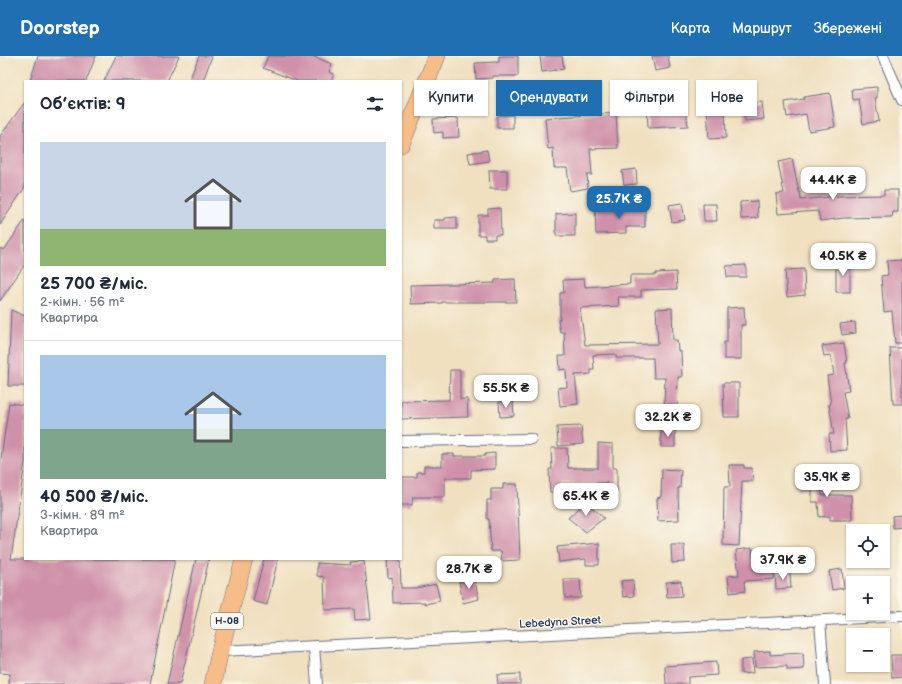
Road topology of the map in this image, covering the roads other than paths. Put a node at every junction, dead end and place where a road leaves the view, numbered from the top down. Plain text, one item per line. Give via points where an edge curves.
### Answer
1 (437, 56) edge
2 (883, 56) edge
3 (902, 100) edge
4 (402, 142) edge
5 (531, 439) dead end
6 (402, 441) edge
7 (244, 560) edge
8 (902, 616) edge
9 (820, 620) junction
10 (314, 646) junction
11 (220, 651) junction
12 (213, 684) edge
13 (317, 684) edge
14 (825, 684) edge

1 - 4 main road
2 - 3 street
5 - 6 street
7 - 11 main road, Н-08
8 - 9 street, Lebedyna Street
9 - 10 street, Lebedyna Street
9 - 14 street
10 - 11 street, Lebedyna Street
10 - 13 street
11 - 12 main road, Н-08

